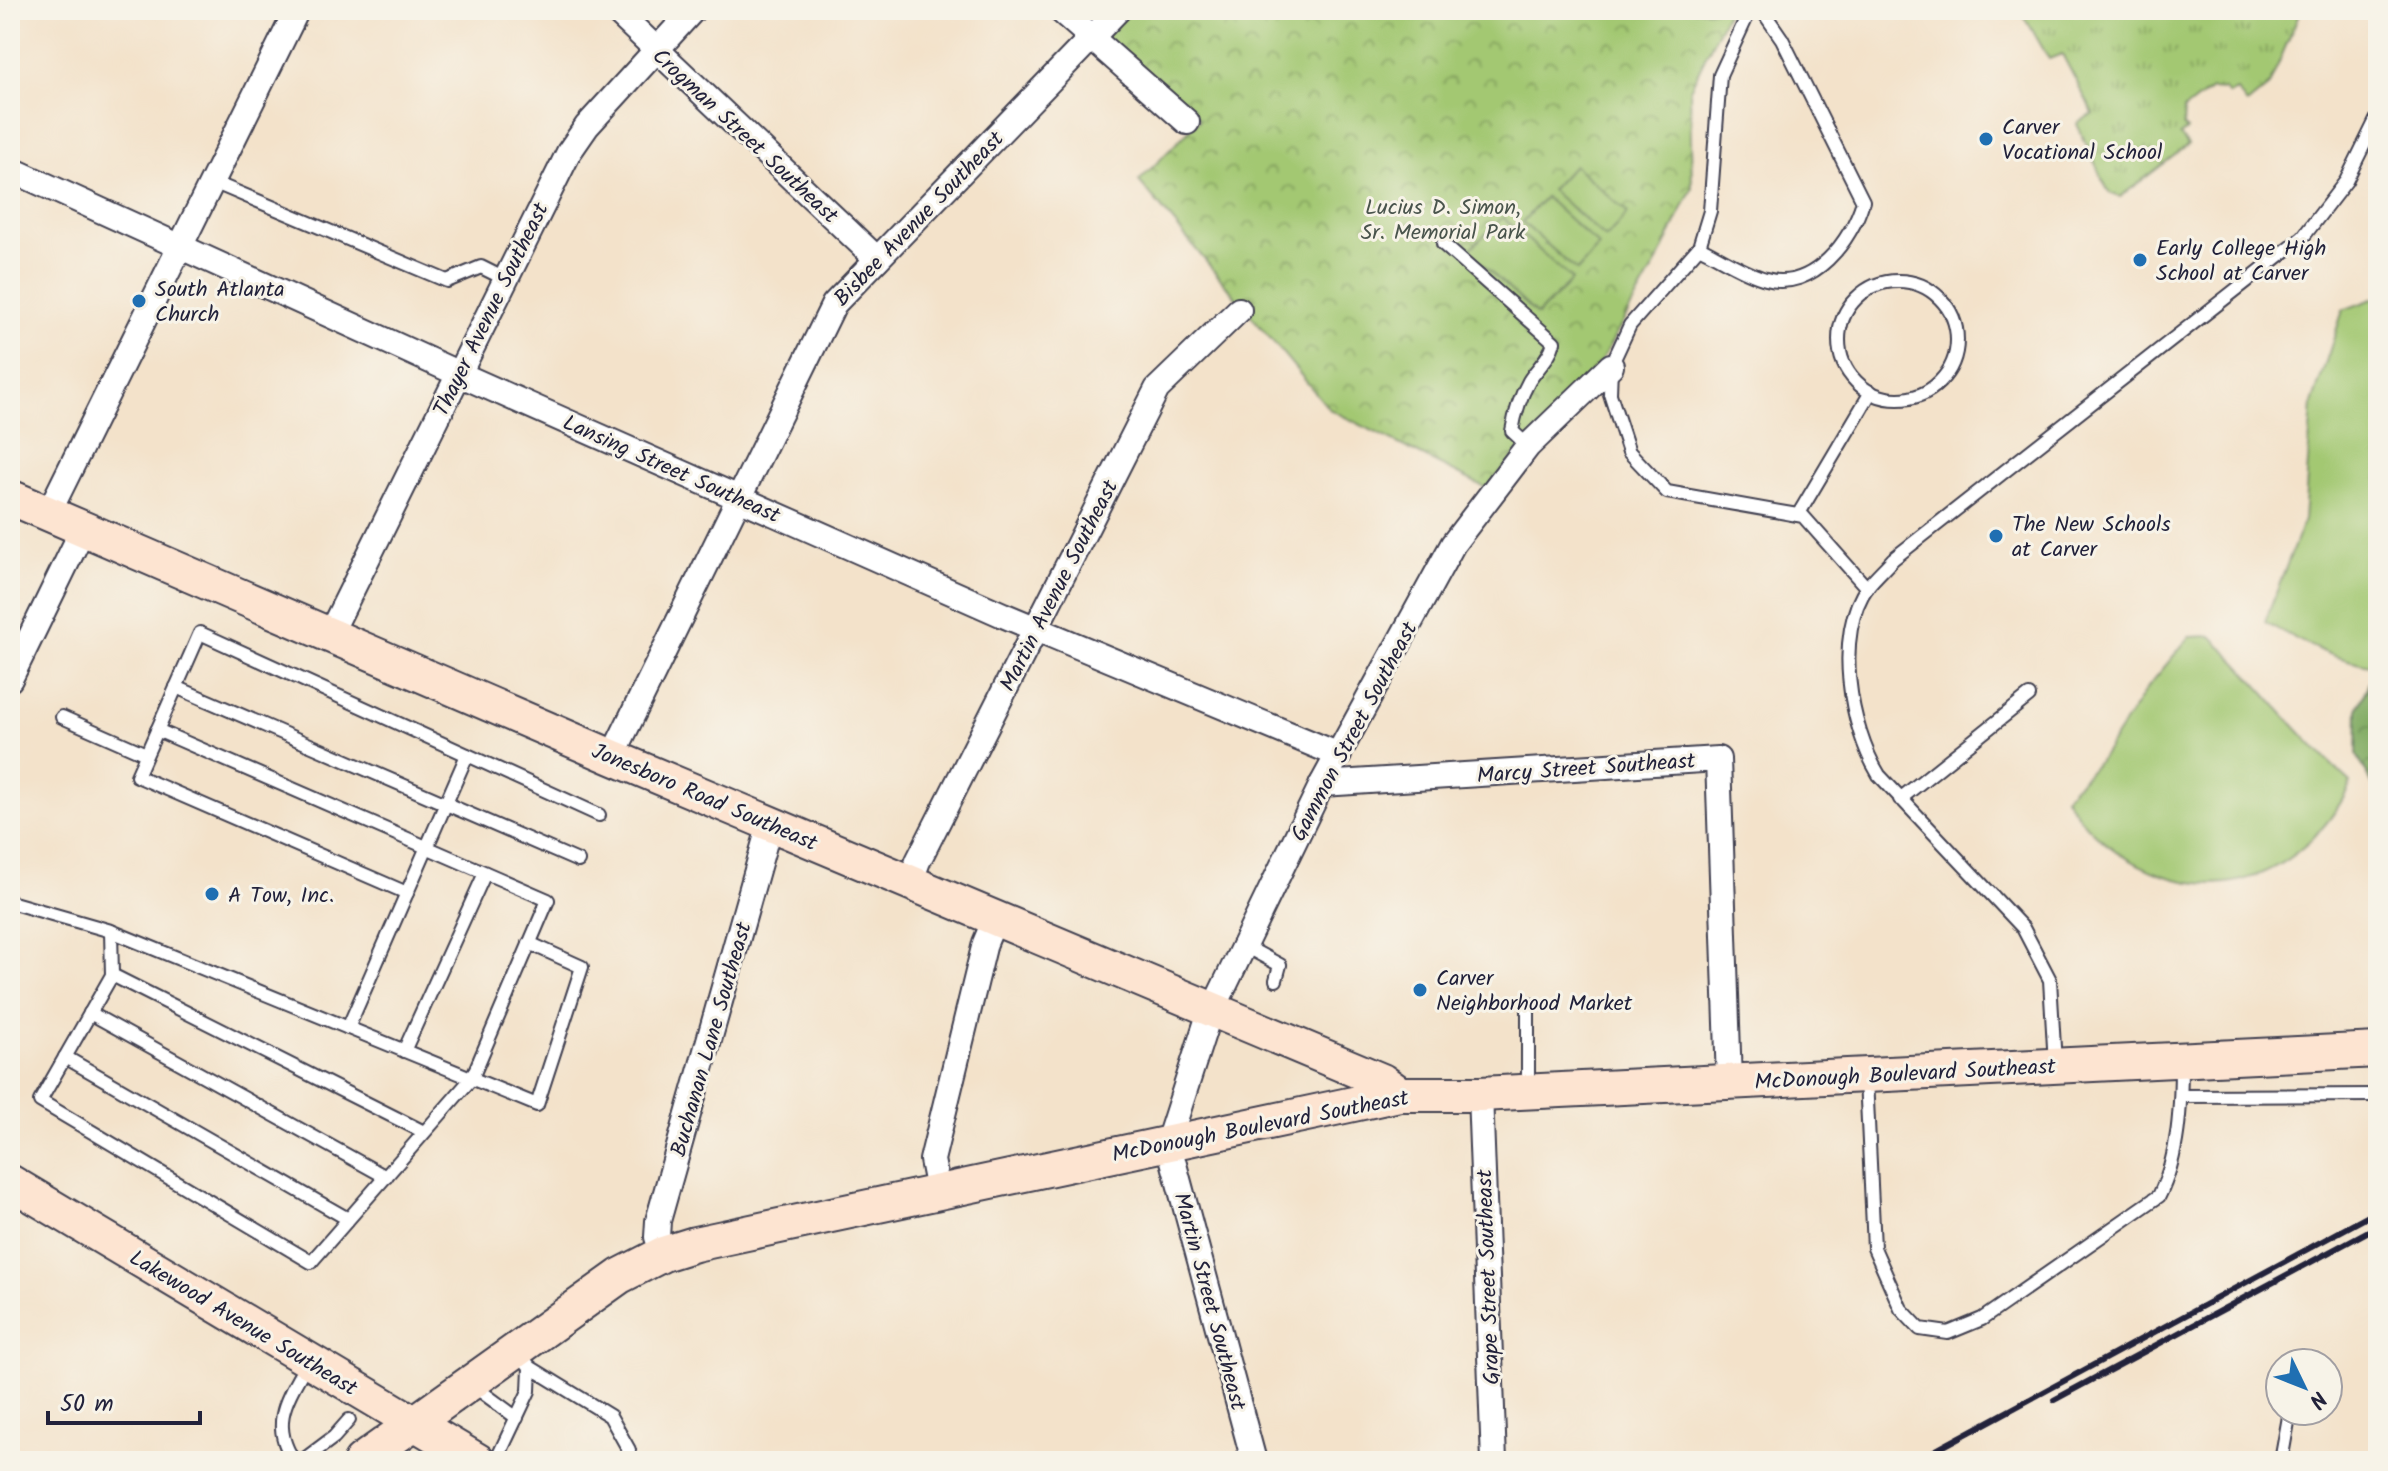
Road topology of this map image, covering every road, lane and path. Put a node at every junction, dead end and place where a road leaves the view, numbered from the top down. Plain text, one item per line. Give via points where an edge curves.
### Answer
1 (297, 10) edge
2 (615, 10) edge
3 (693, 10) edge
4 (1060, 10) edge
5 (1118, 10) edge
6 (1750, 10) edge
7 (1762, 10) edge
8 (1091, 38) junction
9 (656, 50) junction
10 (2378, 116) edge
11 (1187, 122) dead end
12 (10, 169) edge
13 (213, 182) junction
14 (1443, 244) dead end
15 (181, 246) junction
16 (1699, 247) junction
17 (877, 259) junction
18 (505, 279) junction
19 (1239, 310) dead end
20 (1611, 366) junction
21 (458, 374) junction
22 (1871, 392) junction
23 (1528, 446) junction
24 (10, 497) edge
25 (738, 497) junction
26 (48, 514) junction
27 (1798, 515) junction
28 (83, 529) junction
29 (1867, 588) junction
30 (1037, 627) junction
31 (329, 636) junction
32 (10, 679) edge
33 (176, 687) junction
34 (2029, 696) dead end
35 (62, 717) dead end
36 (157, 730) junction
37 (146, 754) junction
38 (467, 755) junction
39 (1339, 755) junction
40 (612, 757) junction
41 (1322, 784) junction
42 (1900, 799) junction
43 (446, 804) junction
44 (599, 815) dead end
45 (770, 824) junction
46 (427, 847) junction
47 (578, 861) dead end
48 (485, 873) junction
49 (910, 883) junction
50 (407, 893) junction
51 (10, 902) edge
52 (995, 919) junction
53 (111, 931) junction
54 (529, 943) junction
55 (1243, 945) junction
56 (112, 975) junction
57 (1276, 980) dead end
58 (1528, 1003) dead end
59 (1211, 1010) junction
60 (90, 1013) junction
61 (348, 1028) junction
62 (2378, 1050) edge
63 (404, 1051) junction
64 (65, 1057) junction
65 (2181, 1058) junction
66 (2055, 1064) junction
67 (1866, 1075) junction
68 (472, 1078) junction
69 (1729, 1082) junction
70 (1528, 1091) junction
71 (1400, 1094) junction
72 (1480, 1094) junction
73 (2378, 1095) edge
74 (2181, 1096) junction
75 (424, 1132) junction
76 (1168, 1142) junction
77 (386, 1177) junction
78 (10, 1182) edge
79 (938, 1191) junction
80 (348, 1219) junction
81 (663, 1254) junction
82 (522, 1359) junction
83 (308, 1360) junction
84 (471, 1383) junction
85 (517, 1418) junction
86 (349, 1420) dead end
87 (414, 1423) junction
88 (2287, 1427) edge
89 (294, 1461) edge
90 (302, 1461) edge
91 (361, 1461) edge
92 (478, 1461) edge
93 (496, 1461) edge
94 (624, 1461) edge
95 (1254, 1461) edge
96 (1494, 1461) edge
97 (2281, 1461) edge

1 - 13 street
2 - 9 street, Crogman Street Southeast
3 - 9 street, Thayer Avenue Southeast
4 - 8 street
5 - 8 street, Bisbee Avenue Southeast
6 - 16 lane via 1720,75 1710,211
7 - 16 lane via 1782,39 1863,201 1848,237 1833,255 1796,279 1766,279
8 - 11 street
8 - 17 street, Bisbee Avenue Southeast
9 - 17 street, Crogman Street Southeast
9 - 18 street, Thayer Avenue Southeast via 569,152
10 - 29 lane via 2346,181 2303,237 1893,559
12 - 15 street, Lansing Street Southeast
13 - 15 street
13 - 18 lane via 447,281 481,267
14 - 23 lane via 1554,342 1516,408 1512,431
15 - 21 street, Lansing Street Southeast
15 - 26 street
16 - 20 lane via 1630,325
17 - 25 street, Bisbee Avenue Southeast via 834,304
18 - 21 street, Thayer Avenue Southeast
19 - 30 street, Martin Avenue Southeast via 1157,389
20 - 23 street, Gammon Street Southeast
20 - 27 lane via 1610,394 1629,452 1667,492
21 - 25 street, Lansing Street Southeast
21 - 31 street, Thayer Avenue Southeast
22 - 22 lane via 1847,372 1839,350 1848,308 1883,282 1922,286 1952,315 1957,338 1948,371 1929,390 1906,399
22 - 27 lane
23 - 39 street, Gammon Street Southeast via 1453,544
24 - 26 main road, Jonesboro Road Southeast
25 - 30 street, Lansing Street Southeast
25 - 40 street, Bisbee Avenue Southeast
26 - 28 main road, Jonesboro Road Southeast
27 - 29 lane
28 - 31 main road, Jonesboro Road Southeast
28 - 32 street
29 - 42 lane via 1855,614 1848,680 1865,752
30 - 39 street, Lansing Street Southeast
30 - 49 street, Martin Avenue Southeast
31 - 40 main road, Jonesboro Road Southeast
33 - 36 lane
33 - 38 lane via 200,633
33 - 43 lane
34 - 42 lane
35 - 37 lane
36 - 37 lane
36 - 46 lane
37 - 50 lane via 137,776
38 - 43 lane
38 - 44 lane
39 - 41 street, Gammon Street Southeast
40 - 45 main road, Jonesboro Road Southeast
41 - 55 street, Gammon Street Southeast
41 - 69 street, Marcy Street Southeast via 1718,759
42 - 66 lane via 2023,928 2039,952 2050,980
43 - 46 lane
43 - 47 lane
45 - 49 main road, Jonesboro Road Southeast
45 - 81 street, Buchanan Lane Southeast via 658,1221
46 - 48 lane
46 - 50 lane
48 - 54 lane via 548,900
48 - 63 lane
49 - 52 main road, Jonesboro Road Southeast
50 - 61 lane
51 - 53 lane
52 - 59 main road, Jonesboro Road Southeast
52 - 79 street via 932,1160
53 - 56 lane
53 - 61 lane
54 - 68 lane
54 - 68 lane via 582,967 537,1105
55 - 57 lane via 1280,965
55 - 59 street, Gammon Street Southeast
56 - 60 lane
56 - 75 lane
58 - 70 lane
59 - 71 main road, Jonesboro Road Southeast via 1382,1081
59 - 76 street, Gammon Street Southeast
60 - 64 lane
60 - 77 lane
61 - 63 lane
62 - 65 main road, McDonough Boulevard Southeast
63 - 68 lane
64 - 80 lane
64 - 80 lane via 40,1101 311,1262
65 - 66 main road, McDonough Boulevard Southeast
65 - 74 lane
66 - 67 main road, McDonough Boulevard Southeast
67 - 69 main road, McDonough Boulevard Southeast
67 - 74 lane via 1874,1248 1901,1309 1920,1329 1948,1333 2026,1291 2159,1196 2169,1174
68 - 75 lane
69 - 70 main road, McDonough Boulevard Southeast
70 - 72 main road, McDonough Boulevard Southeast
71 - 72 main road, McDonough Boulevard Southeast
71 - 76 main road, McDonough Boulevard Southeast
72 - 96 street, Grape Street Southeast
73 - 74 lane
75 - 77 lane
76 - 79 main road, McDonough Boulevard Southeast
76 - 95 street, Martin Street Southeast
77 - 80 lane
78 - 83 main road, Lakewood Avenue Southeast
79 - 81 main road, McDonough Boulevard Southeast
81 - 82 main road, McDonough Boulevard Southeast via 620,1276
82 - 84 main road, McDonough Boulevard Southeast
82 - 85 lane via 529,1391
82 - 94 lane via 610,1416 629,1450
83 - 87 main road, Lakewood Avenue Southeast
83 - 89 lane via 280,1422 279,1434
84 - 85 lane
84 - 87 main road, McDonough Boulevard Southeast
85 - 93 lane
86 - 90 lane
87 - 91 main road, McDonough Boulevard Southeast
87 - 92 main road, Lakewood Avenue Southeast
88 - 97 lane

